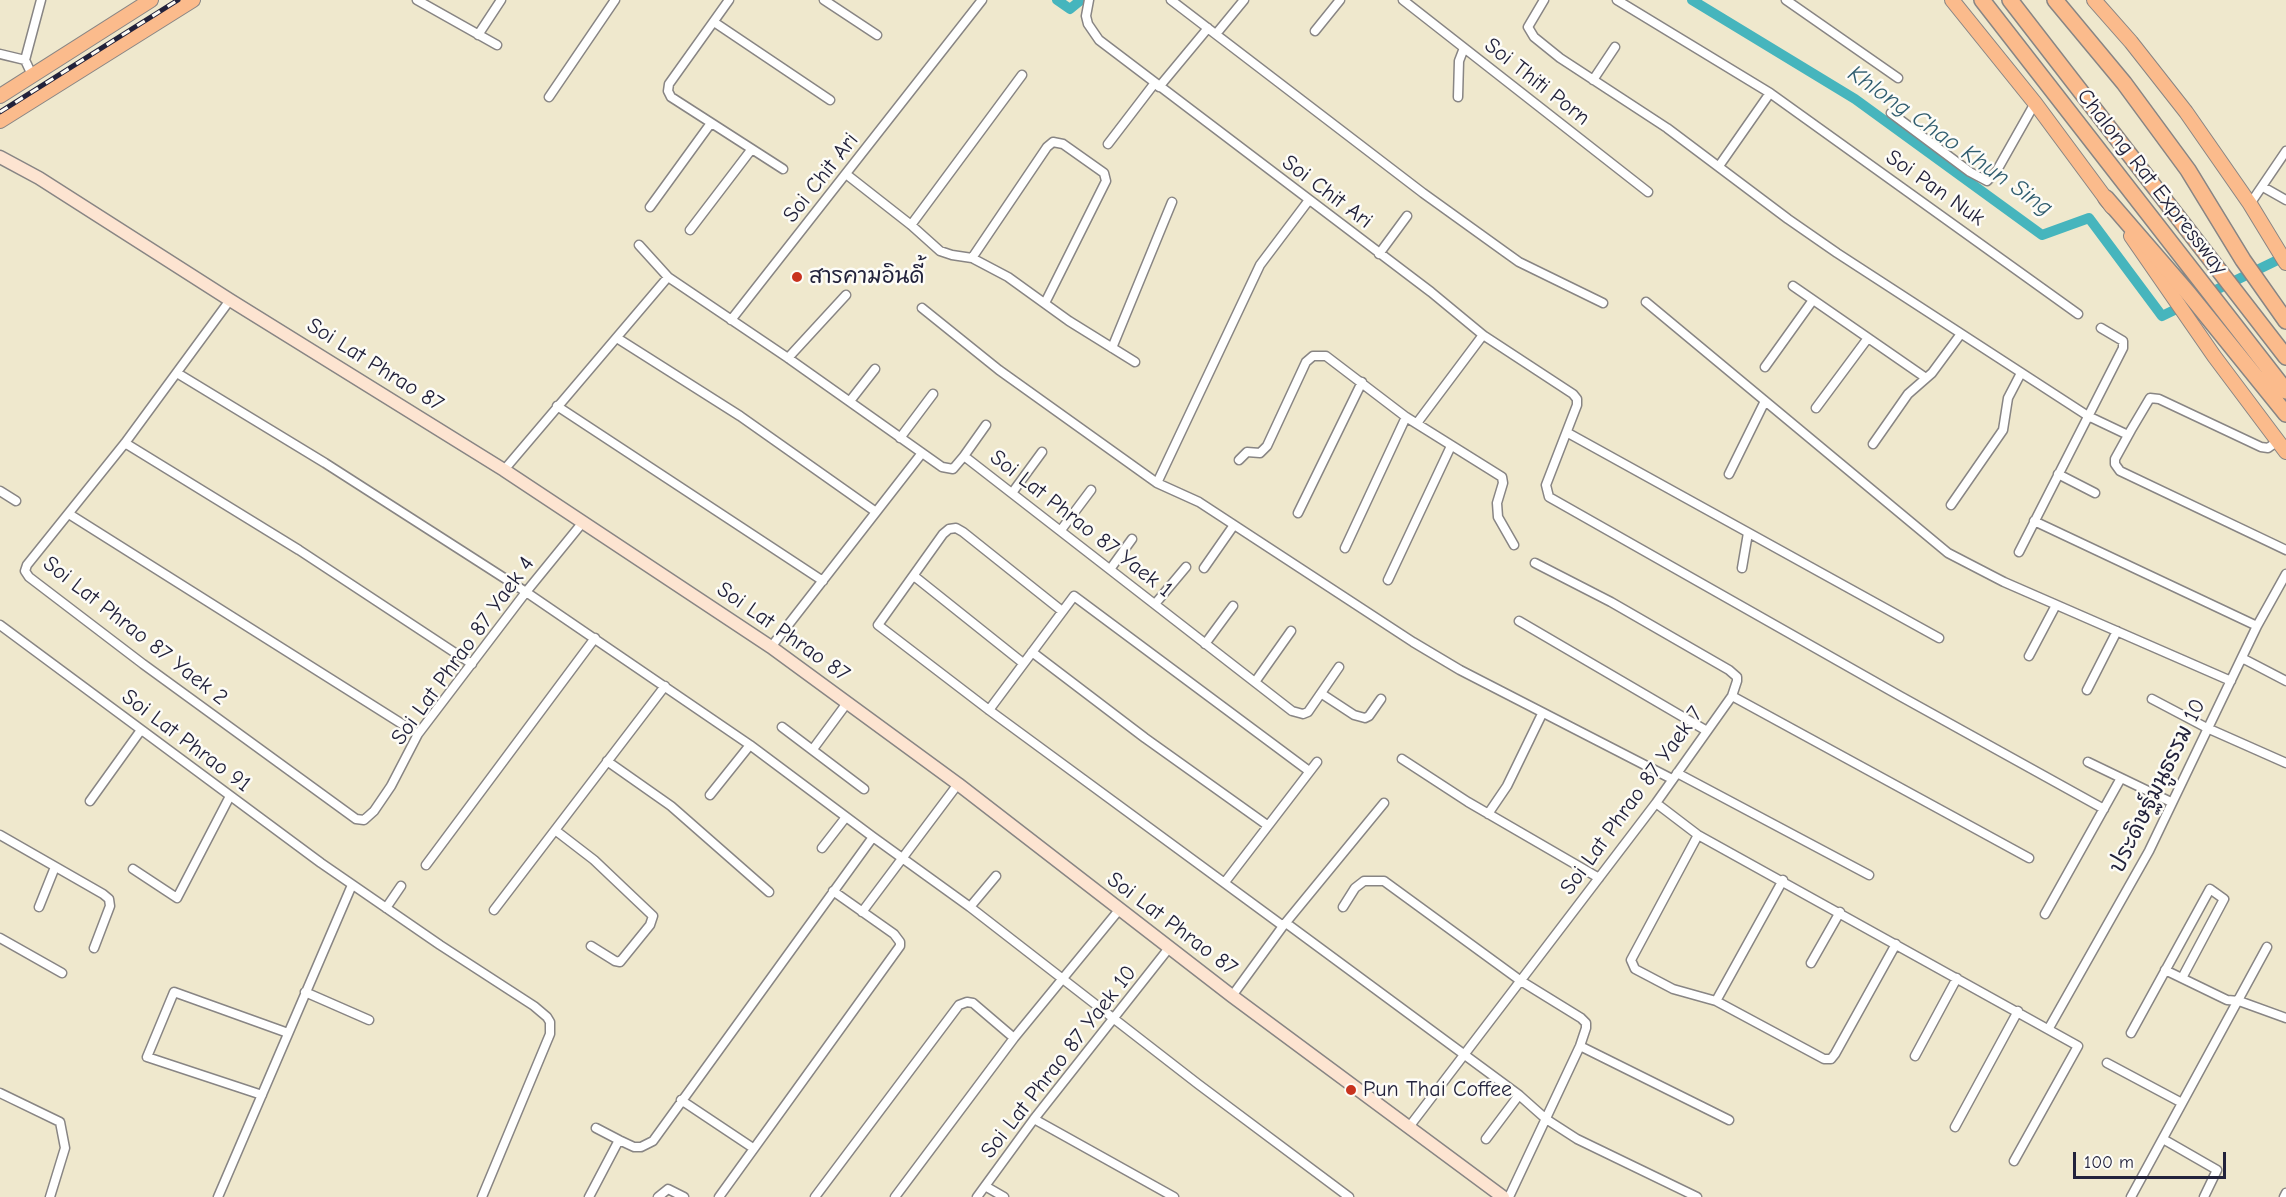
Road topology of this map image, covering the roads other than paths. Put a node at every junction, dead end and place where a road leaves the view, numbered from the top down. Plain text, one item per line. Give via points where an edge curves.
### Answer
1 (42, 0) edge
2 (151, 0) edge
3 (193, 0) edge
4 (417, 0) edge
5 (501, 0) edge
6 (615, 0) edge
7 (729, 0) edge
8 (824, 0) edge
9 (982, 0) edge
10 (1089, 0) edge
11 (1170, 0) edge
12 (1244, 0) edge
13 (1340, 0) edge
14 (1403, 0) edge
15 (1544, 0) edge
16 (1617, 0) edge
17 (1786, 0) edge
18 (1952, 0) edge
19 (1982, 0) edge
20 (2010, 0) edge
21 (2055, 0) edge
22 (2094, 0) edge
23 (714, 22) junction
24 (1212, 31) junction
25 (1315, 31) dead end
26 (478, 35) junction
27 (877, 35) dead end
28 (497, 45) dead end
29 (1615, 47) dead end
30 (1464, 48) junction
31 (0, 54) edge
32 (25, 60) junction
33 (32, 75) junction
34 (1022, 75) dead end
35 (1898, 78) dead end
36 (1593, 80) junction
37 (1156, 86) junction
38 (1770, 93) junction
39 (0, 96) edge
40 (549, 97) dead end
41 (1458, 97) dead end
42 (830, 100) dead end
43 (2035, 103) junction
44 (1891, 113) dead end
45 (0, 121) edge
46 (711, 123) junction
47 (1108, 144) dead end
48 (751, 150) junction
49 (2286, 152) edge
50 (0, 157) edge
51 (1719, 166) junction
52 (783, 169) dead end
53 (846, 174) junction
54 (2263, 187) junction
55 (1648, 192) dead end
56 (2106, 198) joint
57 (1309, 200) junction
58 (2286, 200) edge
59 (1172, 202) dead end
60 (2250, 204) junction
61 (650, 207) dead end
62 (1407, 216) dead end
63 (911, 225) junction
64 (690, 230) dead end
65 (639, 245) dead end
66 (1379, 254) junction
67 (972, 258) junction
68 (2283, 258) edge
69 (668, 277) junction
70 (1793, 286) dead end
71 (846, 296) dead end
72 (2183, 297) junction
73 (230, 300) junction
74 (1813, 300) junction
75 (1646, 302) dead end
76 (1046, 303) junction
77 (1603, 303) dead end
78 (922, 308) dead end
79 (2078, 314) dead end
80 (731, 320) junction
81 (2286, 321) edge
82 (2101, 328) dead end
83 (1960, 334) junction
84 (1483, 335) junction
85 (617, 338) junction
86 (1868, 338) junction
87 (1112, 348) junction
88 (2286, 357) edge
89 (788, 358) junction
90 (1135, 362) dead end
91 (1765, 367) dead end
92 (875, 369) dead end
93 (177, 373) junction
94 (2021, 373) junction
95 (1926, 378) junction
96 (1362, 382) junction
97 (2286, 391) edge
98 (933, 394) dead end
99 (850, 401) junction
100 (1764, 401) junction
101 (557, 406) junction
102 (1816, 408) dead end
103 (2286, 414) edge
104 (2088, 416) junction
105 (1406, 417) junction
106 (1418, 423) junction
107 (986, 425) dead end
108 (1568, 433) junction
109 (2128, 435) junction
110 (900, 438) junction
111 (125, 443) junction
112 (1873, 444) dead end
113 (1451, 446) junction
114 (2282, 447) edge
115 (1042, 452) dead end
116 (922, 453) junction
117 (964, 456) junction
118 (1239, 460) dead end
119 (504, 470) junction
120 (1729, 474) dead end
121 (2058, 474) junction
122 (1157, 483) junction
123 (1091, 490) dead end
124 (0, 491) edge
125 (1012, 493) junction
126 (2095, 493) dead end
127 (16, 501) dead end
128 (1951, 505) dead end
129 (876, 512) junction
130 (1298, 513) dead end
131 (69, 514) junction
132 (2034, 521) junction
133 (583, 522) junction
134 (1234, 525) junction
135 (1062, 530) junction
136 (1748, 532) junction
137 (1132, 539) dead end
138 (1514, 545) dead end
139 (1345, 548) dead end
140 (2286, 550) edge
141 (2019, 552) dead end
142 (1536, 564) dead end
143 (1186, 567) dead end
144 (1111, 568) junction
145 (1204, 568) dead end
146 (1742, 568) dead end
147 (2286, 574) edge
148 (914, 576) junction
149 (1388, 580) dead end
150 (823, 581) junction
151 (526, 592) junction
152 (1155, 604) junction
153 (2056, 605) junction
154 (1233, 606) dead end
155 (1062, 611) junction
156 (1519, 621) dead end
157 (0, 625) edge
158 (2257, 626) junction
159 (1291, 631) dead end
160 (2117, 631) junction
161 (595, 638) junction
162 (1939, 638) dead end
163 (1205, 644) junction
164 (771, 647) junction
165 (1032, 652) junction
166 (2029, 656) dead end
167 (2242, 658) junction
168 (1023, 663) junction
169 (472, 664) junction
170 (1339, 668) dead end
171 (2230, 681) junction
172 (2286, 681) edge
173 (1255, 682) junction
174 (665, 686) junction
175 (2087, 690) dead end
176 (1322, 694) junction
177 (1732, 696) junction
178 (1381, 699) dead end
179 (2152, 699) dead end
180 (847, 704) junction
181 (989, 710) junction
182 (1542, 714) junction
183 (782, 728) dead end
184 (2207, 728) junction
185 (141, 730) junction
186 (1707, 731) junction
187 (418, 734) junction
188 (750, 745) junction
189 (813, 750) junction
190 (1402, 759) dead end
191 (608, 761) junction
192 (1317, 762) dead end
193 (2088, 762) dead end
194 (2286, 763) edge
195 (1309, 771) junction
196 (1674, 776) junction
197 (2121, 778) junction
198 (958, 784) junction
199 (864, 789) dead end
200 (710, 795) dead end
201 (230, 796) junction
202 (90, 801) dead end
203 (2171, 802) junction
204 (1384, 803) dead end
205 (1656, 803) junction
206 (2104, 809) junction
207 (350, 814) joint
208 (1488, 814) junction
209 (846, 817) junction
210 (1267, 825) junction
211 (555, 830) junction
212 (1698, 835) junction
213 (0, 836) edge
214 (873, 837) junction
215 (822, 848) dead end
216 (901, 858) junction
217 (2029, 858) dead end
218 (426, 865) dead end
219 (55, 867) junction
220 (134, 869) dead end
221 (1869, 875) dead end
222 (996, 876) dead end
223 (1599, 878) junction
224 (1782, 880) junction
225 (1225, 882) junction
226 (352, 885) junction
227 (401, 886) dead end
228 (769, 891) dead end
229 (833, 891) junction
230 (1342, 906) dead end
231 (39, 907) dead end
232 (970, 907) junction
233 (386, 908) junction
234 (494, 910) dead end
235 (1119, 910) junction
236 (862, 912) junction
237 (1840, 912) junction
238 (2045, 914) dead end
239 (1284, 925) junction
240 (0, 939) edge
241 (1896, 944) junction
242 (591, 946) dead end
243 (2267, 947) dead end
244 (94, 948) dead end
245 (1169, 948) junction
246 (1811, 963) dead end
247 (2165, 970) junction
248 (62, 973) dead end
249 (1957, 978) junction
250 (2182, 978) junction
251 (1063, 980) junction
252 (1521, 981) junction
253 (305, 993) junction
254 (1232, 996) junction
255 (1716, 1001) junction
256 (2239, 1001) junction
257 (2018, 1011) junction
258 (2286, 1018) edge
259 (1115, 1019) junction
260 (369, 1020) dead end
261 (2049, 1029) junction
262 (288, 1033) junction
263 (2131, 1033) dead end
264 (1014, 1038) junction
265 (1580, 1046) junction
266 (1464, 1056) junction
267 (1915, 1056) dead end
268 (2107, 1063) dead end
269 (0, 1093) edge
270 (262, 1095) junction
271 (1519, 1095) junction
272 (681, 1100) junction
273 (2182, 1103) junction
274 (1034, 1119) junction
275 (1546, 1119) junction
276 (1729, 1120) dead end
277 (1955, 1127) dead end
278 (596, 1128) dead end
279 (1409, 1128) junction
280 (2163, 1139) junction
281 (619, 1140) junction
282 (1486, 1140) dead end
283 (753, 1148) junction
284 (2014, 1161) dead end
285 (985, 1186) junction
286 (50, 1197) edge
287 (218, 1197) edge
288 (482, 1197) edge
289 (589, 1197) edge
290 (658, 1197) edge
291 (684, 1197) edge
292 (719, 1197) edge
293 (815, 1197) edge
294 (895, 1197) edge
295 (977, 1197) edge
296 (1004, 1197) edge
297 (1174, 1197) edge
298 (1349, 1197) edge
299 (1503, 1197) edge
300 (1509, 1197) edge
301 (1697, 1197) edge
302 (2131, 1197) edge
303 (2204, 1197) edge

1 - 32 street
2 - 33 main road
3 - 45 main road
4 - 26 street
5 - 26 street
6 - 40 street
7 - 23 street
8 - 27 street
9 - 53 street, Soi Chit Ari
10 - 37 street, Soi Chit Ari via 1088,24 1100,40
11 - 24 street
12 - 24 street
13 - 25 street
14 - 30 street, Soi Thiti Porn
15 - 36 street via 1529,22 1534,37
16 - 38 street
17 - 35 street
18 - 43 main road
19 - 97 highway, Chalong Rat Expressway
20 - 88 highway, Chalong Rat Expressway
21 - 81 highway via 2124,83 2188,170
22 - 60 main road via 2179,103
23 - 42 street
23 - 46 street via 669,84 668,91 671,97
24 - 37 street
24 - 77 street via 1512,257
26 - 28 street
29 - 36 street
30 - 41 street
30 - 55 street, Soi Thiti Porn
31 - 32 street
32 - 33 street
33 - 39 main road
34 - 63 street
36 - 51 street
37 - 47 street
37 - 57 street, Soi Chit Ari
38 - 51 street
38 - 79 street, Soi Pan Nuk
43 - 44 street, Soi Pan Nuk via 1987,181
43 - 56 main road
46 - 48 street
46 - 61 street
48 - 52 street
48 - 64 street
49 - 54 street
50 - 73 street, Soi Lat Phrao 87
51 - 83 street via 1798,226
53 - 63 street
53 - 80 street, Soi Chit Ari
54 - 58 street
54 - 60 street
56 - 72 highway
57 - 66 street, Soi Chit Ari
57 - 122 street via 1260,265
59 - 87 street
60 - 68 main road
62 - 66 street
63 - 67 street via 940,251
65 - 69 street, Soi Lat Phrao 87 Yaek 1
66 - 84 street, Soi Chit Ari
67 - 76 street via 1008,276
67 - 76 street via 1047,147 1053,142 1063,144 1104,173 1106,182
69 - 80 street, Soi Lat Phrao 87 Yaek 1
69 - 85 street
70 - 74 street
71 - 89 street
72 - 103 highway
72 - 114 main road via 2185,314
73 - 93 street, Soi Lat Phrao 87 Yaek 2
73 - 119 street, Soi Lat Phrao 87
74 - 86 street
74 - 91 street
75 - 100 street
76 - 87 street
78 - 122 street via 999,370
80 - 89 street, Soi Lat Phrao 87 Yaek 1
82 - 104 street via 2123,341 2123,348
83 - 94 street
83 - 95 street
84 - 106 street
84 - 108 street, Soi Chit Ari via 1573,394 1577,405
85 - 101 street
85 - 129 street via 740,416
86 - 95 street
86 - 102 street
87 - 90 street
89 - 99 street, Soi Lat Phrao 87 Yaek 1
92 - 99 street
93 - 111 street, Soi Lat Phrao 87 Yaek 2
93 - 151 street
94 - 104 street
94 - 128 street via 2008,398 2003,430
95 - 112 street via 1908,394
96 - 105 street
96 - 118 street via 1326,356 1313,356 1306,362 1267,446 1260,453 1247,452
96 - 130 street
98 - 110 street
99 - 110 street, Soi Lat Phrao 87 Yaek 1
100 - 120 street
100 - 153 street via 1948,553
101 - 119 street
101 - 150 street
104 - 109 street
104 - 121 street
105 - 106 street
105 - 139 street
106 - 113 street
107 - 117 street
108 - 136 street
108 - 206 street via 1546,485 1549,496
109 - 114 street via 2147,401 2154,398 2261,447
109 - 140 street via 2115,459 2115,467 2120,471
110 - 116 street, Soi Lat Phrao 87 Yaek 1
111 - 131 street, Soi Lat Phrao 87 Yaek 2
111 - 169 street via 299,550
113 - 138 street via 1502,477 1498,517
113 - 149 street
115 - 125 street
116 - 117 street, Soi Lat Phrao 87 Yaek 1 via 949,470
116 - 129 street
117 - 125 street, Soi Lat Phrao 87 Yaek 1
119 - 133 street, Soi Lat Phrao 87
121 - 126 street
121 - 132 street
122 - 134 street via 1199,502
123 - 135 street
124 - 127 street
125 - 135 street, Soi Lat Phrao 87 Yaek 1
129 - 150 street
131 - 187 street
131 - 207 street, Soi Lat Phrao 87 Yaek 2 via 27,565 29,577
132 - 141 street
132 - 158 street
133 - 151 street, Soi Lat Phrao 87 Yaek 4
133 - 164 street, Soi Lat Phrao 87
134 - 145 street
134 - 182 street via 1422,647
135 - 144 street, Soi Lat Phrao 87 Yaek 1
136 - 146 street
136 - 162 street
137 - 144 street
142 - 177 street, Soi Lat Phrao 87 Yaek 7 via 1611,602 1735,674
143 - 152 street
144 - 152 street, Soi Lat Phrao 87 Yaek 1
147 - 158 street, ประดิษฐ์มนูธรรม 10
148 - 155 street via 943,534 956,528
148 - 168 street
148 - 181 street via 878,625
150 - 164 street
151 - 161 street
151 - 169 street, Soi Lat Phrao 87 Yaek 4
152 - 163 street, Soi Lat Phrao 87 Yaek 1
153 - 160 street
153 - 166 street
154 - 163 street
155 - 165 street
155 - 195 street via 1074,596
156 - 186 street
157 - 185 street, Soi Lat Phrao 91
158 - 167 street, ประดิษฐ์มนูธรรม 10
159 - 173 street
160 - 171 street
160 - 175 street
161 - 174 street
161 - 218 street
163 - 173 street, Soi Lat Phrao 87 Yaek 1
164 - 180 street, Soi Lat Phrao 87
165 - 168 street
165 - 210 street
167 - 171 street, ประดิษฐ์มนูธรรม 10
167 - 172 street
168 - 181 street
169 - 187 street, Soi Lat Phrao 87 Yaek 4
170 - 176 street, Soi Lat Phrao 87 Yaek 1
171 - 184 street, ประดิษฐ์มนูธรรม 10
173 - 176 street, Soi Lat Phrao 87 Yaek 1 via 1299,714 1308,711
174 - 188 street
174 - 191 street
176 - 178 street via 1365,718
177 - 186 street, Soi Lat Phrao 87 Yaek 7
177 - 217 street
179 - 184 street
180 - 189 street
180 - 198 street, Soi Lat Phrao 87
181 - 225 street
182 - 196 street
182 - 208 street via 1507,786
183 - 189 street
184 - 194 street
184 - 203 street, ประดิษฐ์มนูธรรม 10
185 - 201 street, Soi Lat Phrao 91
185 - 202 street
186 - 196 street, Soi Lat Phrao 87 Yaek 7
187 - 207 street, Soi Lat Phrao 87 Yaek 4 via 374,811 360,821
188 - 200 street
188 - 209 street
189 - 199 street
190 - 208 street
191 - 211 street
191 - 228 street via 671,806
192 - 195 street
193 - 197 street
195 - 210 street
196 - 205 street, Soi Lat Phrao 87 Yaek 7
196 - 221 street
197 - 203 street
197 - 206 street
198 - 216 street
198 - 235 street, Soi Lat Phrao 87
201 - 220 street via 177,898
201 - 226 street, Soi Lat Phrao 91
203 - 261 street, ประดิษฐ์มนูธรรม 10 via 2149,851
204 - 239 street
205 - 212 street
205 - 223 street, Soi Lat Phrao 87 Yaek 7
206 - 238 street
208 - 223 street
209 - 214 street
209 - 215 street
210 - 225 street
211 - 234 street
211 - 242 street via 594,860 653,916 620,962
212 - 224 street
212 - 255 street via 1631,960 1635,969 1673,989
213 - 219 street
214 - 216 street
214 - 229 street
216 - 232 street
216 - 236 street
219 - 231 street
219 - 244 street via 109,899 110,906
222 - 232 street
223 - 252 street, Soi Lat Phrao 87 Yaek 7
224 - 237 street
224 - 255 street
225 - 239 street
226 - 233 street, Soi Lat Phrao 91
226 - 253 street
227 - 233 street
229 - 236 street
229 - 272 street
230 - 252 street via 1364,881 1384,881
232 - 251 street
233 - 288 street, Soi Lat Phrao 91 via 543,1012 550,1022 550,1034
235 - 245 street, Soi Lat Phrao 87
235 - 251 street
236 - 283 street via 894,934 900,946
237 - 241 street
237 - 246 street
239 - 254 street
239 - 266 street
240 - 248 street
241 - 249 street
241 - 255 street via 1830,1059
243 - 256 street
245 - 254 street, Soi Lat Phrao 87
245 - 259 street, Soi Lat Phrao 87 Yaek 10
247 - 250 street
247 - 250 street via 2210,889 2224,898
247 - 263 street
249 - 257 street
249 - 267 street
250 - 256 street
251 - 259 street
251 - 264 street
252 - 265 street via 1586,1023
252 - 266 street, Soi Lat Phrao 87 Yaek 7
253 - 260 street
253 - 262 street
254 - 279 street, Soi Lat Phrao 87
256 - 258 street
256 - 273 street
257 - 261 street
257 - 277 street
259 - 274 street, Soi Lat Phrao 87 Yaek 10
259 - 298 street
261 - 284 street via 2078,1046
262 - 270 street
262 - 270 street via 174,992 147,1057
264 - 293 street via 973,1004 959,1005
264 - 294 street
265 - 275 street
265 - 276 street
266 - 271 street
266 - 279 street, Soi Lat Phrao 87 Yaek 7
268 - 273 street
269 - 286 street via 60,1122 65,1148
270 - 287 street
271 - 275 street
271 - 282 street
272 - 281 street via 647,1145 634,1147
272 - 283 street
273 - 280 street
274 - 285 street, Soi Lat Phrao 87 Yaek 10
274 - 297 street
275 - 300 street
275 - 301 street via 1576,1139
278 - 281 street
279 - 299 street, Soi Lat Phrao 87
280 - 302 street
280 - 303 street via 2217,1170
281 - 289 street
283 - 292 street
285 - 295 street, Soi Lat Phrao 87 Yaek 10
285 - 296 street
290 - 291 street via 668,1189

